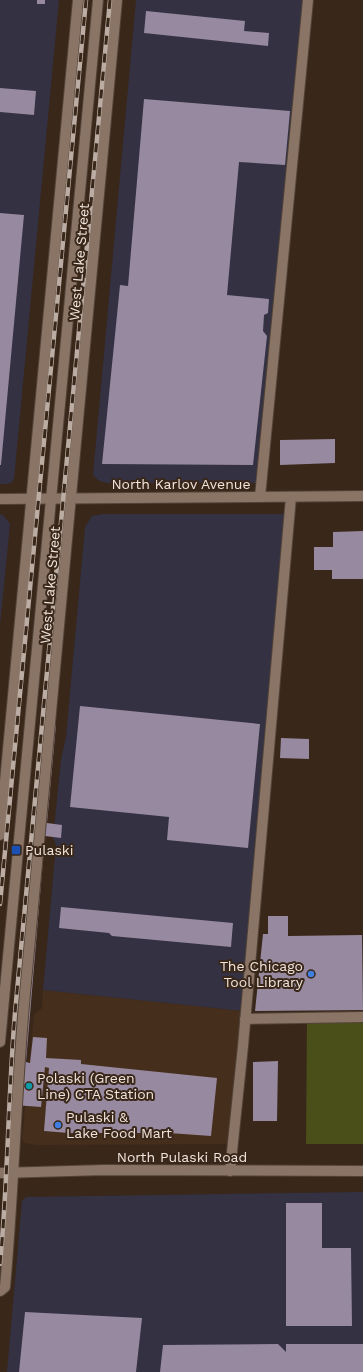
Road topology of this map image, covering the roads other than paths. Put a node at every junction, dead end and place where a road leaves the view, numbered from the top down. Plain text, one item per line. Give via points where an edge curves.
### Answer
1 (78, 0) edge
2 (98, 0) edge
3 (117, 0) edge
4 (308, 0) edge
5 (363, 496) edge
6 (260, 497) junction
7 (291, 497) junction
8 (0, 499) edge
9 (32, 499) junction
10 (51, 499) junction
11 (72, 499) junction
12 (0, 835) edge
13 (363, 1017) edge
14 (245, 1019) junction
15 (0, 1042) edge
16 (230, 1171) junction
17 (363, 1171) edge
18 (0, 1173) edge
19 (14, 1173) junction
20 (0, 1292) edge

1 - 9 main road, West Lake Street
2 - 10 main road, West Lake Street
3 - 11 main road, West Lake Street
4 - 6 main road
5 - 7 main road, North Karlov Avenue
6 - 7 main road, North Karlov Avenue
6 - 11 main road, North Karlov Avenue
7 - 14 main road
8 - 9 main road, North Karlov Avenue
9 - 10 main road, North Karlov Avenue
9 - 12 main road, West Lake Street
10 - 11 main road, North Karlov Avenue
10 - 15 main road, West Lake Street
11 - 19 main road, West Lake Street via 25,993
13 - 14 main road
14 - 16 main road
16 - 17 main road, North Pulaski Road
16 - 19 main road, North Pulaski Road via 104,1170
18 - 19 main road, North Pulaski Road
19 - 20 main road, West Lake Street via 5,1286

